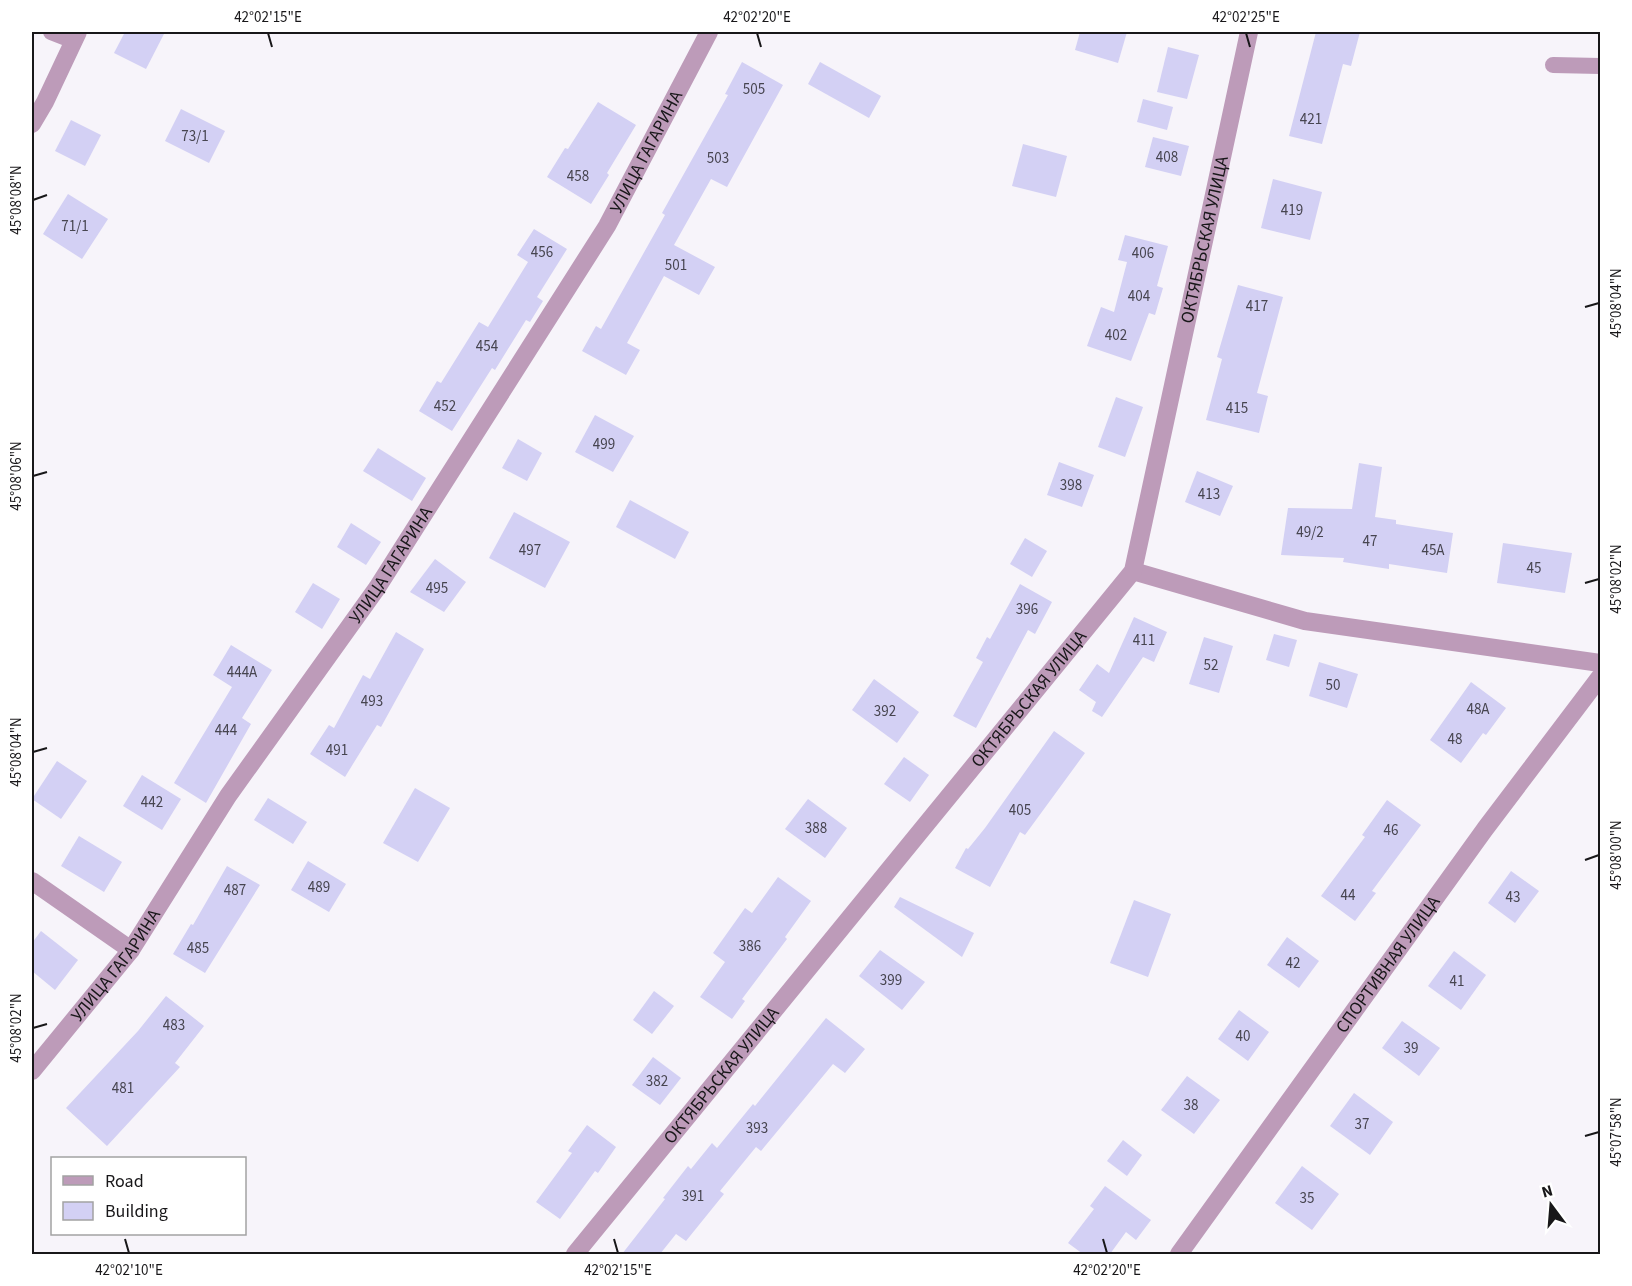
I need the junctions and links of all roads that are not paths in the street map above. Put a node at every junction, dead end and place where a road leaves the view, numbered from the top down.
1 (51, 32) edge
2 (709, 32) edge
3 (1249, 32) edge
4 (76, 36) edge
5 (1553, 65) dead end
6 (1600, 66) edge
7 (32, 124) edge
8 (1133, 571) junction
9 (1600, 663) edge
10 (1600, 676) edge
11 (32, 881) edge
12 (131, 950) junction
13 (32, 1071) edge
14 (575, 1254) edge
15 (1179, 1254) edge

1 - 4 lane
2 - 12 street, УЛИЦА ГАГАРИНА
3 - 8 street, ОКТЯБРЬСКАЯ УЛИЦА
4 - 7 street
5 - 6 lane
8 - 9 street
8 - 14 street, ОКТЯБРЬСКАЯ УЛИЦА
10 - 15 street, СПОРТИВНАЯ УЛИЦА
11 - 12 street
12 - 13 street, УЛИЦА ГАГАРИНА

